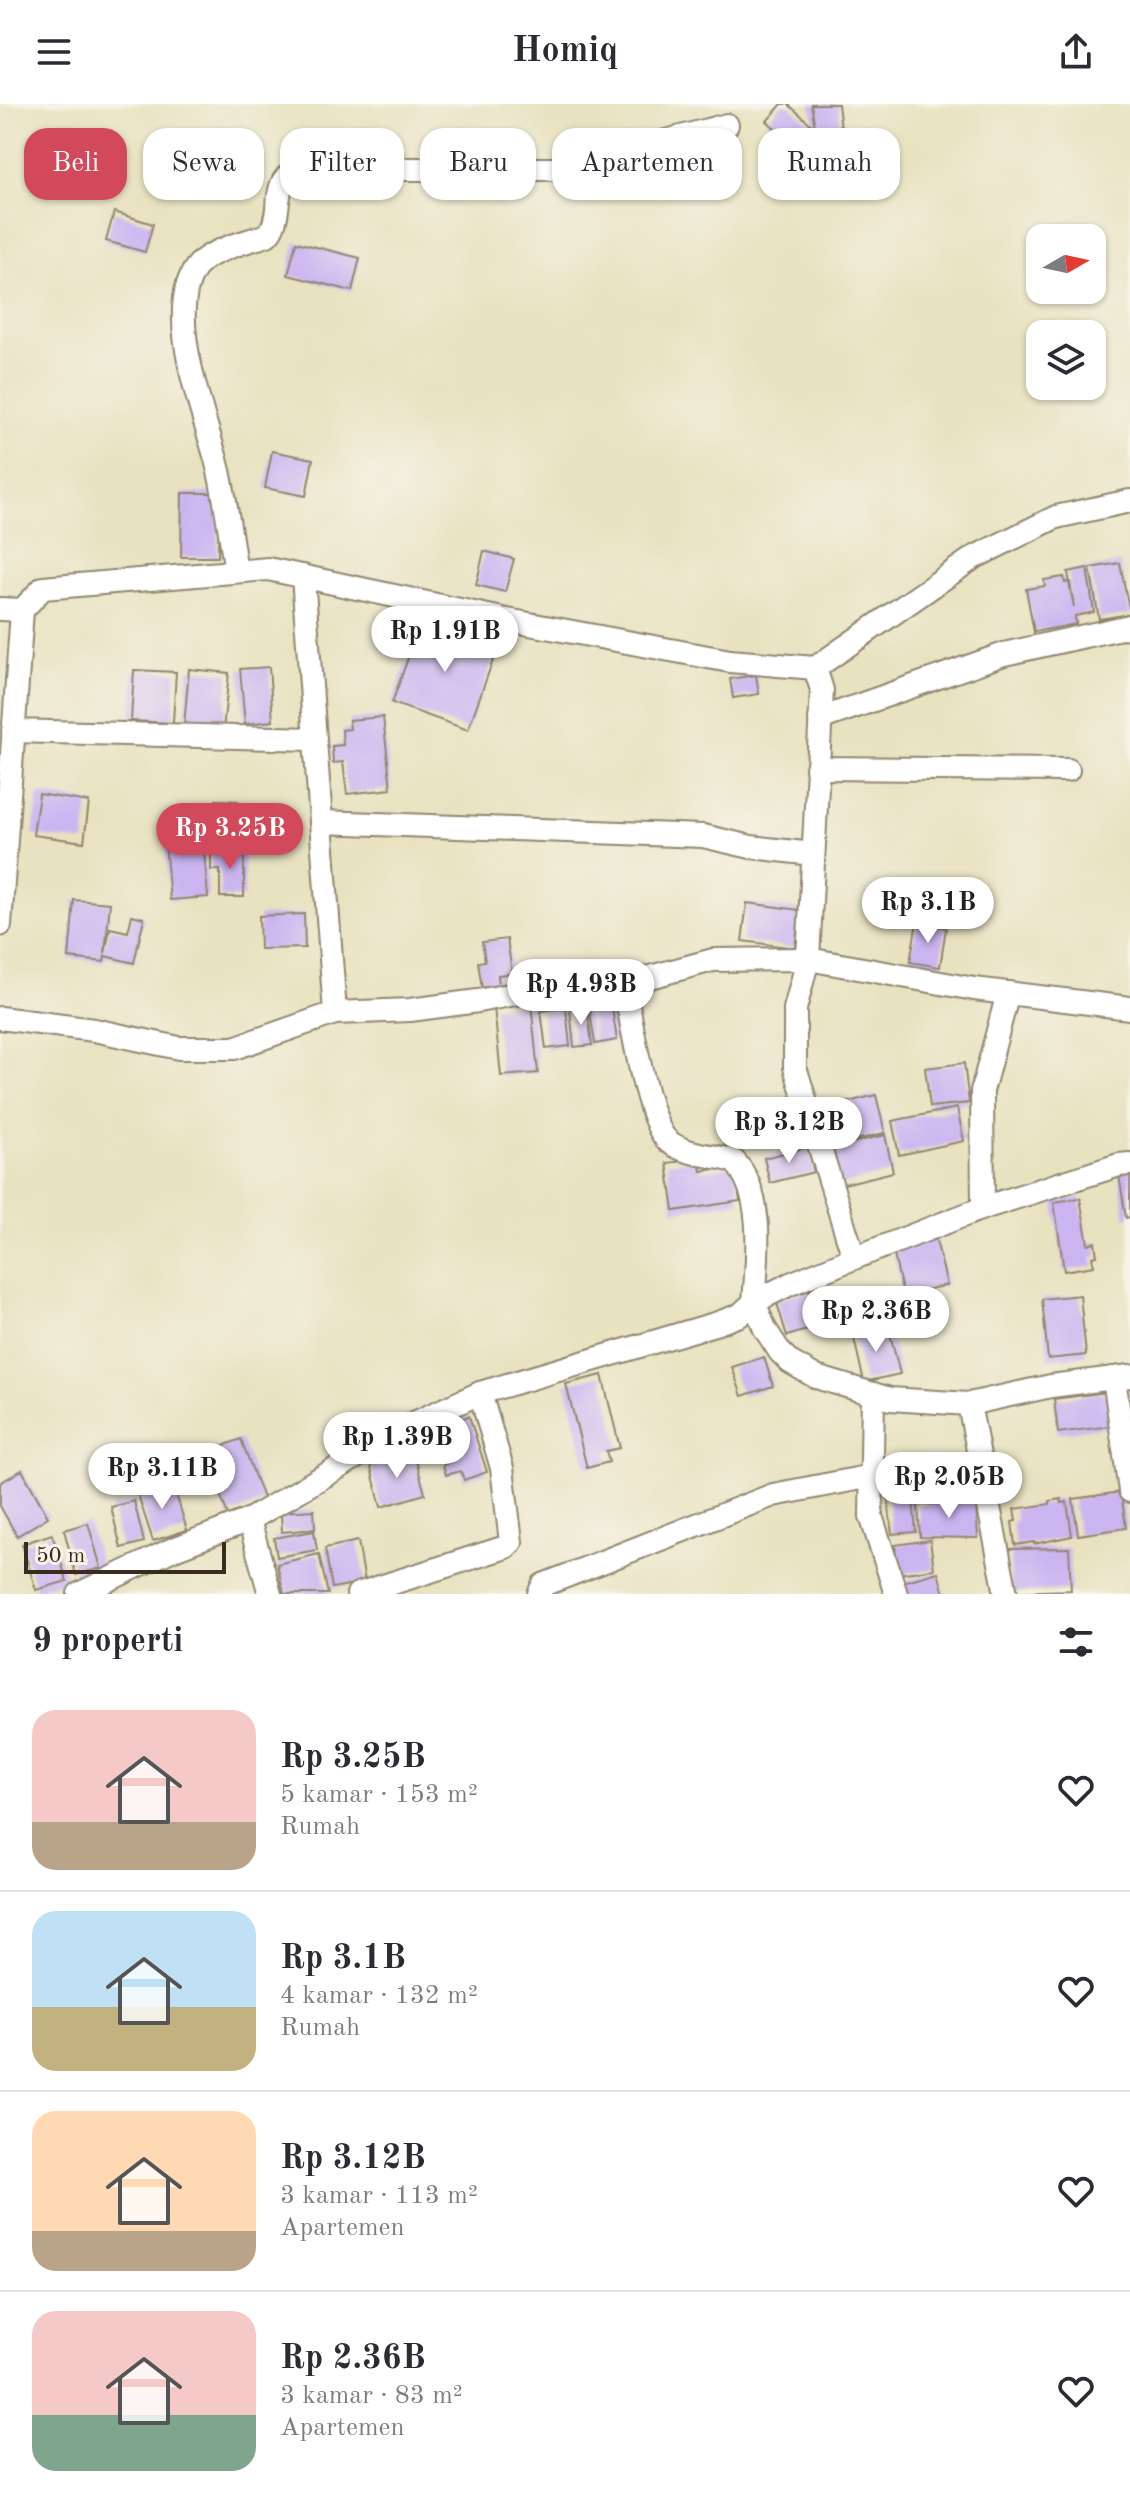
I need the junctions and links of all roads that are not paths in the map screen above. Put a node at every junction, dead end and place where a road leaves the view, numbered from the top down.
1 (727, 125) dead end
2 (1130, 501) edge
3 (236, 571) junction
4 (303, 576) junction
5 (11, 609) edge
6 (1130, 626) edge
7 (815, 668) junction
8 (820, 719) junction
9 (13, 731) junction
10 (315, 739) junction
11 (817, 768) junction
12 (1068, 770) dead end
13 (321, 822) junction
14 (813, 854) junction
15 (0, 925) edge
16 (808, 959) junction
17 (624, 984) junction
18 (1008, 993) junction
19 (1130, 1008) edge
20 (335, 1013) junction
21 (0, 1018) edge
22 (1130, 1164) edge
23 (983, 1208) junction
24 (854, 1258) junction
25 (754, 1302) junction
26 (1122, 1377) edge
27 (480, 1393) junction
28 (873, 1394) junction
29 (969, 1404) junction
30 (872, 1476) junction
31 (1130, 1491) edge
32 (249, 1520) junction
33 (79, 1594) edge
34 (270, 1594) edge
35 (358, 1594) edge
36 (539, 1594) edge
37 (896, 1594) edge
38 (1006, 1594) edge

1 - 3 street
2 - 7 street
3 - 4 street
3 - 5 street
4 - 7 street
4 - 10 street
5 - 9 street
6 - 8 street
7 - 8 street
8 - 11 street
9 - 10 street
9 - 15 street
10 - 13 street
11 - 12 street
11 - 14 street
13 - 14 street
13 - 20 street
14 - 16 street
16 - 17 street
16 - 18 street
16 - 24 street
17 - 20 street
17 - 25 street
18 - 19 street
18 - 23 street
20 - 21 street
22 - 23 street
23 - 24 street
24 - 25 street
25 - 27 street
25 - 28 street
26 - 29 street
26 - 31 street
27 - 32 street
27 - 35 street
28 - 29 street
28 - 30 street
29 - 38 street
30 - 36 street
30 - 37 street
32 - 33 street
32 - 34 street

